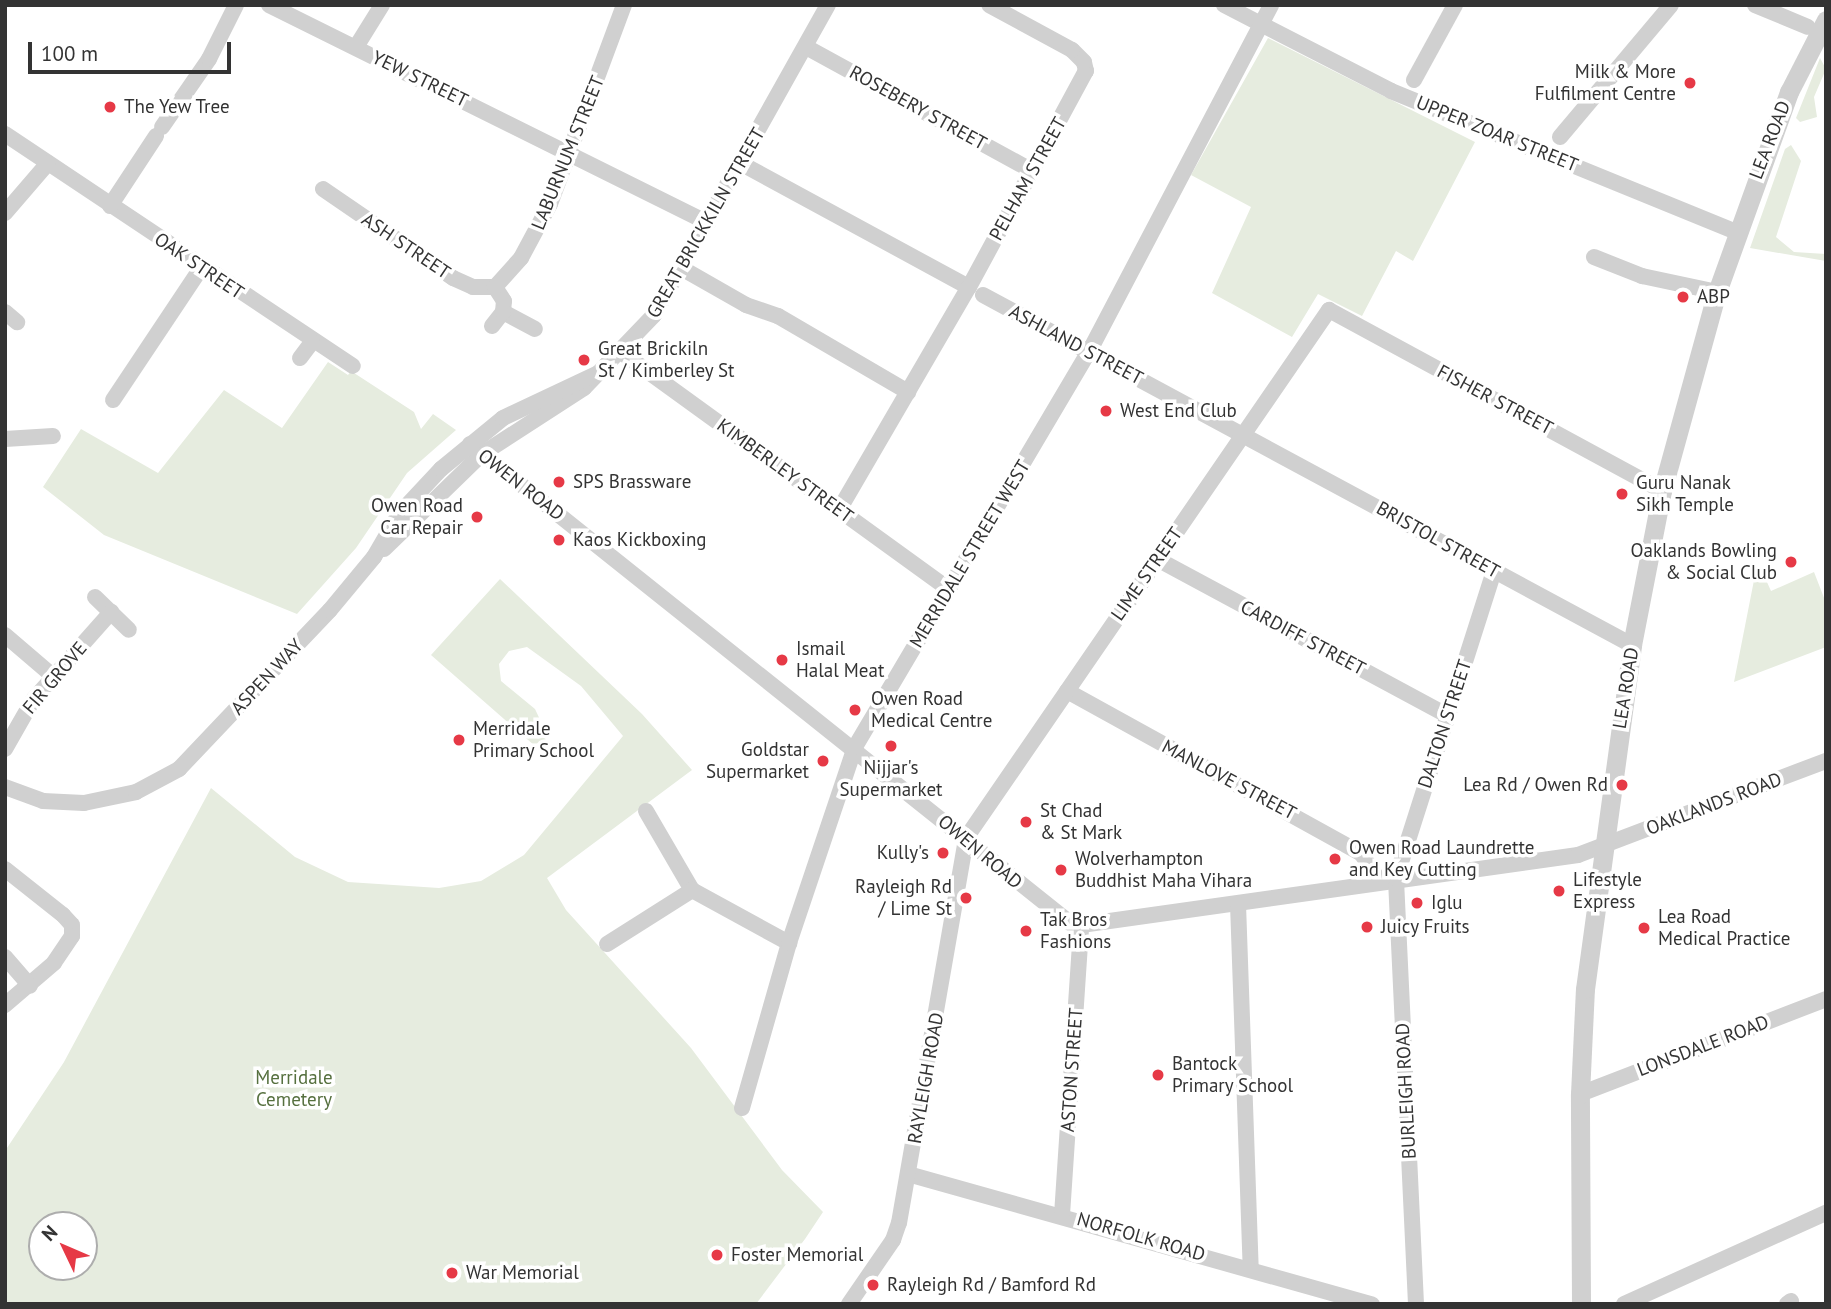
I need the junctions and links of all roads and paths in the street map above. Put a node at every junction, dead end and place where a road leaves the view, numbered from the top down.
1 (236, 5) edge
2 (269, 5) edge
3 (382, 5) edge
4 (624, 5) edge
5 (828, 5) edge
6 (989, 5) edge
7 (1224, 5) edge
8 (1271, 5) edge
9 (1455, 5) edge
10 (1671, 5) edge
11 (1755, 5) edge
12 (1824, 5) edge
13 (1817, 24) edge
14 (1260, 27) junction
15 (356, 47) junction
16 (806, 47) junction
17 (1414, 80) dead end
18 (5, 134) edge
19 (1560, 137) dead end
20 (571, 154) junction
21 (47, 163) junction
22 (741, 164) junction
23 (1031, 170) junction
24 (323, 188) dead end
25 (110, 206) junction
26 (5, 214) edge
27 (708, 223) junction
28 (1737, 232) junction
29 (1594, 257) dead end
30 (201, 268) junction
31 (683, 268) junction
32 (495, 287) junction
33 (976, 291) junction
34 (1717, 292) junction
35 (1329, 310) joint
36 (503, 312) junction
37 (492, 326) dead end
38 (535, 329) dead end
39 (312, 342) junction
40 (621, 352) junction
41 (1090, 352) junction
42 (300, 358) dead end
43 (353, 366) dead end
44 (908, 392) junction
45 (113, 400) dead end
46 (1244, 435) junction
47 (53, 436) dead end
48 (5, 439) edge
49 (476, 449) junction
50 (1662, 491) junction
51 (839, 510) junction
52 (1157, 559) junction
53 (1494, 571) junction
54 (949, 589) junction
55 (95, 597) dead end
56 (111, 611) junction
57 (130, 630) dead end
58 (5, 635) edge
59 (1632, 645) junction
60 (54, 677) junction
61 (1067, 691) junction
62 (1448, 716) junction
63 (855, 747) junction
64 (5, 748) edge
65 (1826, 761) edge
66 (5, 787) edge
67 (646, 811) dead end
68 (966, 838) junction
69 (1602, 849) junction
70 (5, 869) edge
71 (1396, 878) junction
72 (1379, 881) junction
73 (692, 890) junction
74 (1238, 904) junction
75 (1081, 926) junction
76 (789, 943) junction
77 (607, 944) dead end
78 (5, 957) edge
79 (30, 986) junction
80 (1826, 999) edge
81 (5, 1005) edge
82 (1580, 1094) junction
83 (743, 1108) dead end
84 (908, 1174) junction
85 (1826, 1213) edge
86 (1062, 1215) junction
87 (1251, 1269) junction
88 (849, 1304) edge
89 (1372, 1304) edge
90 (1416, 1304) edge
91 (1581, 1304) edge
92 (1624, 1304) edge

1 - 25 street
2 - 15 street, YEW STREET
3 - 15 street
4 - 20 street, LABURNUM STREET
5 - 16 street, GREAT BRICKKILN STREET
6 - 23 street, PELHAM STREET
7 - 14 street, UPPER ZOAR STREET
8 - 14 street, MERRIDALE STREET WEST
9 - 17 street
10 - 19 street
11 - 13 street
12 - 13 street, LEA ROAD
13 - 28 street, LEA ROAD
14 - 28 street, UPPER ZOAR STREET
14 - 41 street, MERRIDALE STREET WEST
15 - 20 street, YEW STREET
16 - 22 street, GREAT BRICKKILN STREET
16 - 23 street, ROSEBERY STREET
18 - 21 street, OAK STREET
20 - 27 street, YEW STREET
20 - 32 street, LABURNUM STREET
21 - 25 street, OAK STREET
21 - 26 street
22 - 27 street, GREAT BRICKKILN STREET
22 - 33 street, ASHLAND STREET
23 - 33 street, PELHAM STREET
24 - 32 street, ASH STREET
25 - 30 street, OAK STREET
27 - 31 street, GREAT BRICKKILN STREET
28 - 34 street, LEA ROAD
29 - 34 street
30 - 39 street, OAK STREET
30 - 45 street
31 - 40 street, GREAT BRICKKILN STREET
31 - 44 street
32 - 36 street
33 - 41 street, ASHLAND STREET
33 - 44 street, PELHAM STREET
34 - 50 street, LEA ROAD
35 - 46 street, LIME STREET
35 - 50 street, FISHER STREET
36 - 37 street
36 - 38 street
39 - 42 street
39 - 43 street, OAK STREET
40 - 49 street, GREAT BRICKKILN STREET
40 - 51 street, KIMBERLEY STREET
41 - 46 street, ASHLAND STREET
41 - 54 street, MERRIDALE STREET WEST
44 - 51 street, PELHAM STREET
46 - 52 street, LIME STREET
46 - 53 street, BRISTOL STREET
47 - 48 street
49 - 63 street, OWEN ROAD
49 - 66 street, ASPEN WAY
50 - 59 street, LEA ROAD
51 - 54 street, KIMBERLEY STREET
52 - 61 street, LIME STREET
52 - 62 street, CARDIFF STREET
53 - 59 street, BRISTOL STREET
53 - 62 street, DALTON STREET
54 - 63 street, MERRIDALE STREET WEST
55 - 56 street
56 - 57 street
56 - 60 street, FIR GROVE
58 - 60 street
59 - 69 street, LEA ROAD
60 - 64 street, FIR GROVE
61 - 68 street, LIME STREET
61 - 72 street, MANLOVE STREET
62 - 71 street, DALTON STREET
63 - 68 street, OWEN ROAD
63 - 76 street, MERRIDALE STREET WEST
65 - 69 street, OAKLANDS ROAD
67 - 73 street
68 - 75 street, OWEN ROAD
68 - 84 street, RAYLEIGH ROAD
69 - 71 street
69 - 82 street, LEA ROAD
70 - 79 street
71 - 72 street
71 - 90 street, BURLEIGH ROAD
72 - 74 street
73 - 76 street
73 - 77 street
74 - 75 street
74 - 87 street
75 - 86 street, ASTON STREET
76 - 83 street, MERRIDALE STREET WEST
78 - 79 street
79 - 81 street
80 - 82 street, LONSDALE ROAD
82 - 91 street, LEA ROAD
84 - 86 street, NORFOLK ROAD
84 - 88 street, RAYLEIGH ROAD
85 - 92 street
86 - 87 street, NORFOLK ROAD
87 - 89 street, NORFOLK ROAD

